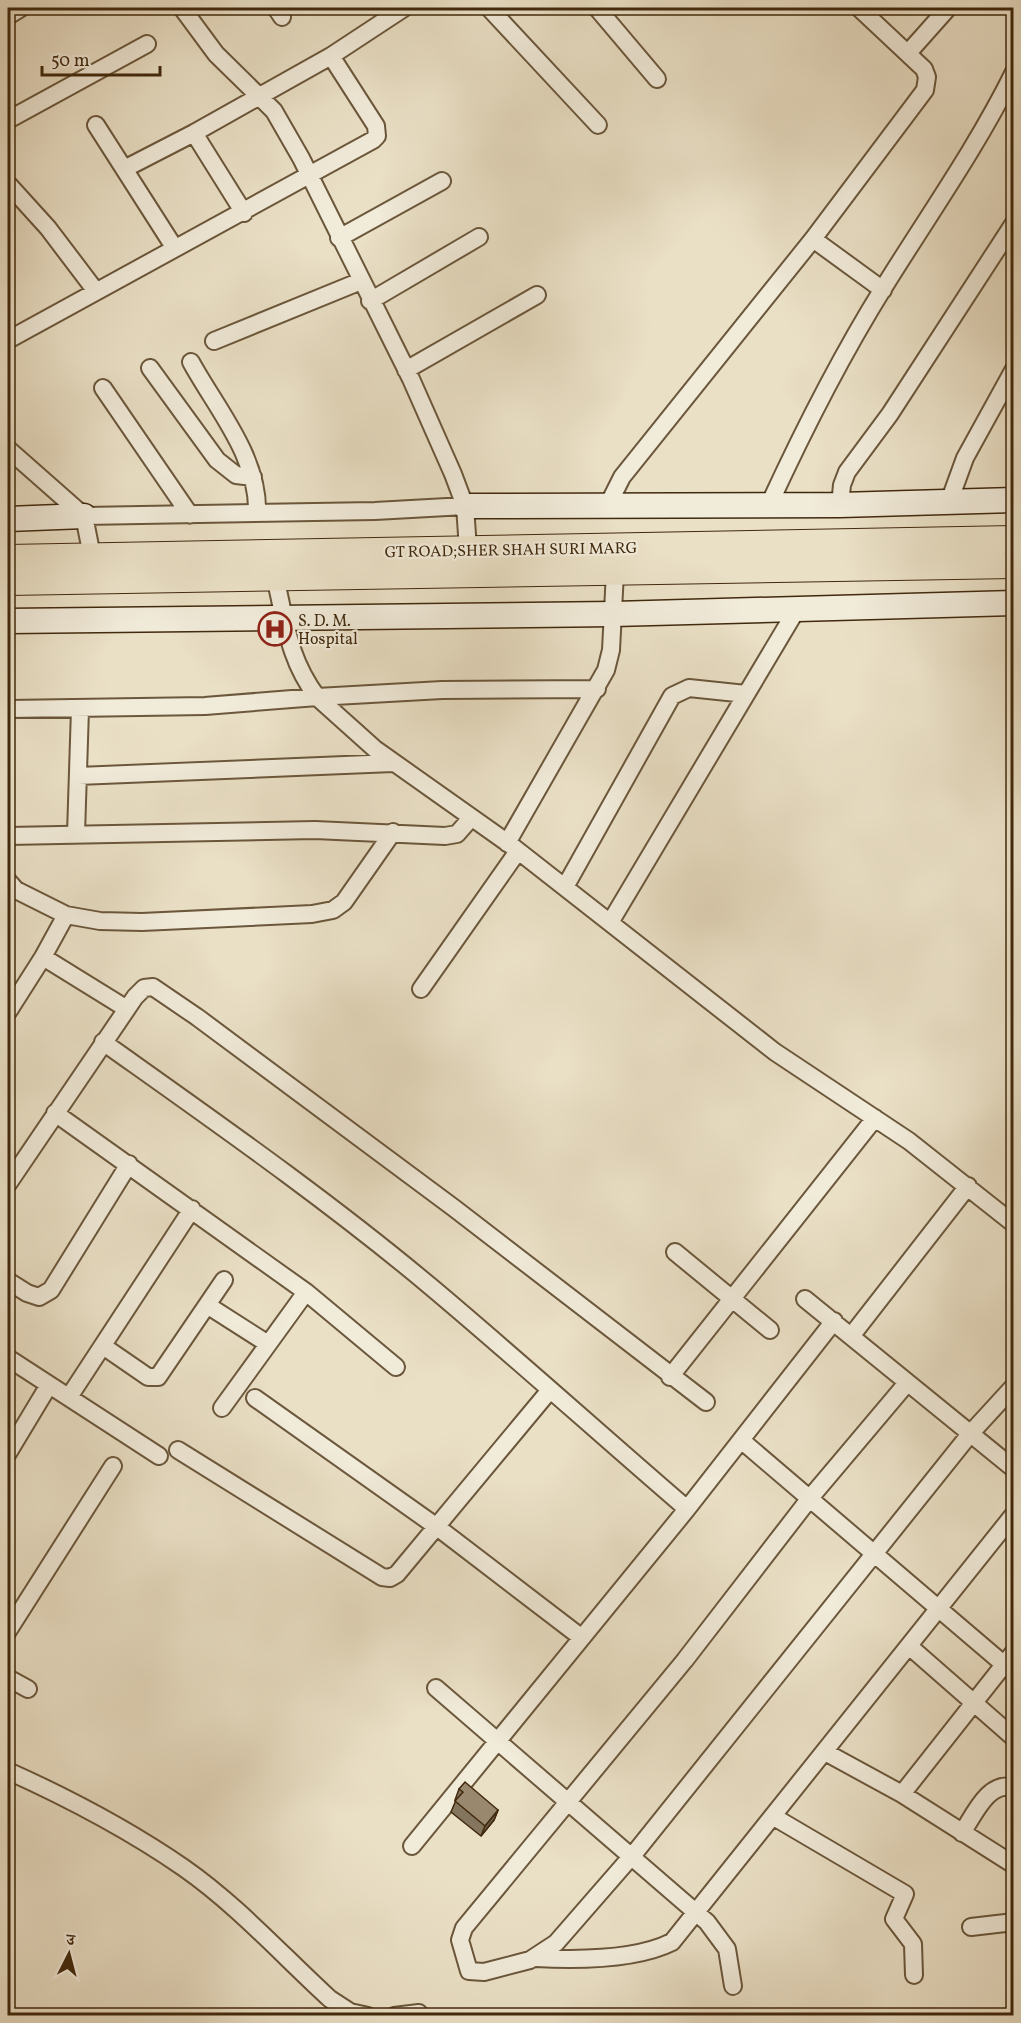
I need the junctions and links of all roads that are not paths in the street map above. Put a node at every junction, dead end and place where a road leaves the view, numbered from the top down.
1 (21, 8) edge
2 (182, 8) edge
3 (404, 8) edge
4 (489, 8) edge
5 (597, 8) edge
6 (859, 8) edge
7 (948, 8) edge
8 (8, 16) edge
9 (147, 44) dead end
10 (908, 53) junction
11 (331, 56) junction
12 (1014, 72) edge
13 (657, 79) dead end
14 (259, 95) junction
15 (8, 120) edge
16 (96, 125) dead end
17 (598, 125) dead end
18 (194, 134) junction
19 (126, 168) junction
20 (310, 175) junction
21 (442, 181) dead end
22 (9, 185) dead end
23 (244, 213) junction
24 (1014, 223) edge
25 (479, 237) dead end
26 (339, 238) junction
27 (813, 239) junction
28 (174, 247) junction
29 (360, 281) junction
30 (95, 290) junction
31 (883, 290) junction
32 (537, 295) dead end
33 (370, 301) junction
34 (8, 339) edge
35 (214, 341) dead end
36 (190, 362) dead end
37 (150, 368) dead end
38 (1014, 369) edge
39 (406, 370) junction
40 (103, 388) dead end
41 (8, 449) edge
42 (253, 477) junction
43 (1014, 500) edge
44 (949, 502) junction
45 (611, 505) junction
46 (769, 505) junction
47 (840, 505) junction
48 (465, 506) junction
49 (257, 513) junction
50 (190, 515) junction
51 (84, 516) junction
52 (8, 519) edge
53 (1014, 539) edge
54 (468, 549) junction
55 (8, 558) edge
56 (1014, 565) edge
57 (94, 568) junction
58 (615, 572) junction
59 (274, 577) junction
60 (8, 582) edge
61 (1014, 603) edge
62 (797, 609) junction
63 (614, 614) junction
64 (284, 616) junction
65 (8, 621) edge
66 (597, 689) junction
67 (746, 694) junction
68 (317, 697) junction
69 (8, 709) edge
70 (80, 709) junction
71 (393, 763) junction
72 (78, 776) junction
73 (471, 818) junction
74 (393, 832) junction
75 (76, 834) junction
76 (8, 836) edge
77 (513, 847) junction
78 (8, 881) edge
79 (566, 887) junction
80 (66, 915) junction
81 (611, 921) junction
82 (44, 957) junction
83 (421, 989) dead end
84 (127, 1009) junction
85 (8, 1012) edge
86 (103, 1042) junction
87 (55, 1113) junction
88 (875, 1118) junction
89 (129, 1164) junction
90 (8, 1184) edge
91 (968, 1186) junction
92 (192, 1209) junction
93 (1014, 1224) edge
94 (675, 1252) dead end
95 (224, 1280) dead end
96 (8, 1281) edge
97 (306, 1292) junction
98 (733, 1297) junction
99 (805, 1299) dead end
100 (207, 1305) junction
101 (834, 1321) junction
102 (770, 1330) dead end
103 (852, 1335) junction
104 (268, 1344) junction
105 (103, 1346) junction
106 (8, 1358) edge
107 (396, 1367) dead end
108 (670, 1377) junction
109 (908, 1383) junction
110 (49, 1385) junction
111 (1014, 1386) edge
112 (550, 1390) junction
113 (69, 1397) junction
114 (255, 1398) dead end
115 (706, 1402) dead end
116 (222, 1408) dead end
117 (970, 1434) junction
118 (741, 1440) junction
119 (178, 1450) dead end
120 (8, 1453) edge
121 (159, 1456) dead end
122 (112, 1466) dead end
123 (1014, 1470) edge
124 (810, 1498) junction
125 (687, 1509) junction
126 (1014, 1514) edge
127 (437, 1527) junction
128 (874, 1555) junction
129 (940, 1608) junction
130 (8, 1630) edge
131 (582, 1638) junction
132 (909, 1646) junction
133 (1010, 1663) edge
134 (8, 1678) edge
135 (436, 1688) dead end
136 (28, 1689) dead end
137 (974, 1702) junction
138 (1014, 1738) edge
139 (498, 1741) junction
140 (825, 1752) junction
141 (8, 1771) edge
142 (1014, 1788) edge
143 (902, 1794) junction
144 (567, 1802) junction
145 (774, 1817) junction
146 (962, 1833) junction
147 (412, 1846) dead end
148 (630, 1857) junction
149 (1014, 1865) edge
150 (697, 1914) junction
151 (1014, 1922) edge
152 (971, 1927) dead end
153 (536, 1958) junction
154 (915, 1975) dead end
155 (733, 1986) dead end
156 (419, 2013) dead end
157 (368, 2016) edge
158 (394, 2016) edge

1 - 8 street
2 - 14 street
3 - 11 street
4 - 17 street
5 - 13 street
6 - 10 street
7 - 10 street
9 - 15 street
10 - 27 street
11 - 14 street
11 - 20 street
12 - 31 street
14 - 18 street
14 - 20 street
16 - 19 street
18 - 19 street
18 - 23 street
19 - 28 street
20 - 23 street
20 - 26 street
21 - 26 street
22 - 30 street
23 - 28 street
24 - 47 street
25 - 33 street
26 - 29 street
27 - 31 street
27 - 45 street
28 - 30 street
29 - 33 street
29 - 35 street
30 - 34 street
31 - 46 street
32 - 39 street
33 - 39 street
36 - 42 street
37 - 42 street
38 - 44 street
39 - 48 street
40 - 50 street
41 - 51 street
42 - 49 street
43 - 44 main road
44 - 47 main road
45 - 46 main road
45 - 48 main road
46 - 47 main road
48 - 49 street
48 - 54 street
49 - 50 street
50 - 51 street
51 - 52 main road
51 - 57 street
53 - 54 main road, GT ROAD;SHER SHAH SURI MARG
54 - 57 main road, GT ROAD;SHER SHAH SURI MARG
55 - 57 main road, GT ROAD;SHER SHAH SURI MARG
56 - 58 main road, GT ROAD;SHER SHAH SURI MARG
57 - 59 main road, GT ROAD;SHER SHAH SURI MARG
57 - 60 main road, GT ROAD;SHER SHAH SURI MARG
58 - 59 main road, GT ROAD;SHER SHAH SURI MARG
58 - 63 street
59 - 64 street
61 - 62 main road
62 - 63 main road
62 - 67 street
63 - 64 main road
63 - 66 street
64 - 65 main road
64 - 68 street
66 - 68 street
66 - 77 street
67 - 79 street
67 - 81 street
68 - 70 street
68 - 71 street
69 - 70 street
70 - 72 street
71 - 72 street
71 - 73 street
72 - 75 street
73 - 74 street
73 - 77 street
74 - 75 street
74 - 80 street
75 - 76 street
77 - 79 street
77 - 83 street
78 - 80 street
79 - 81 street
80 - 82 street
81 - 88 street
82 - 84 street
82 - 85 street
84 - 86 street
84 - 108 street
86 - 87 street
86 - 112 street
87 - 89 street
87 - 90 street
88 - 91 street
88 - 98 street
89 - 92 street
89 - 96 street
91 - 93 street
91 - 103 street
92 - 97 street
92 - 105 street
94 - 98 street
95 - 100 street
97 - 104 street
97 - 107 street
98 - 102 street
98 - 108 street
99 - 101 street
100 - 104 street
100 - 105 street
101 - 103 street
101 - 118 street
103 - 109 street
104 - 116 street
105 - 113 street
106 - 110 street
108 - 115 street
109 - 117 street
109 - 124 street
110 - 113 street
110 - 120 street
111 - 117 street
112 - 125 street
112 - 127 street
113 - 121 street
114 - 127 street
117 - 123 street
117 - 128 street
118 - 124 street
118 - 125 street
119 - 127 street
122 - 130 street
124 - 128 street
124 - 144 street
125 - 131 street
126 - 129 street
127 - 131 street
128 - 129 street
128 - 148 street
129 - 132 street
129 - 133 street
131 - 139 street
132 - 137 street
132 - 140 street
133 - 137 street
134 - 136 street
135 - 139 street
137 - 138 street
137 - 143 street
139 - 144 street
139 - 147 street
140 - 143 street
140 - 145 street
141 - 157 street
142 - 146 street
143 - 146 street
144 - 148 street
144 - 153 street
145 - 150 street
145 - 154 street
146 - 149 street
148 - 150 street
148 - 153 street
150 - 153 street
150 - 155 street
151 - 152 street
156 - 158 street

